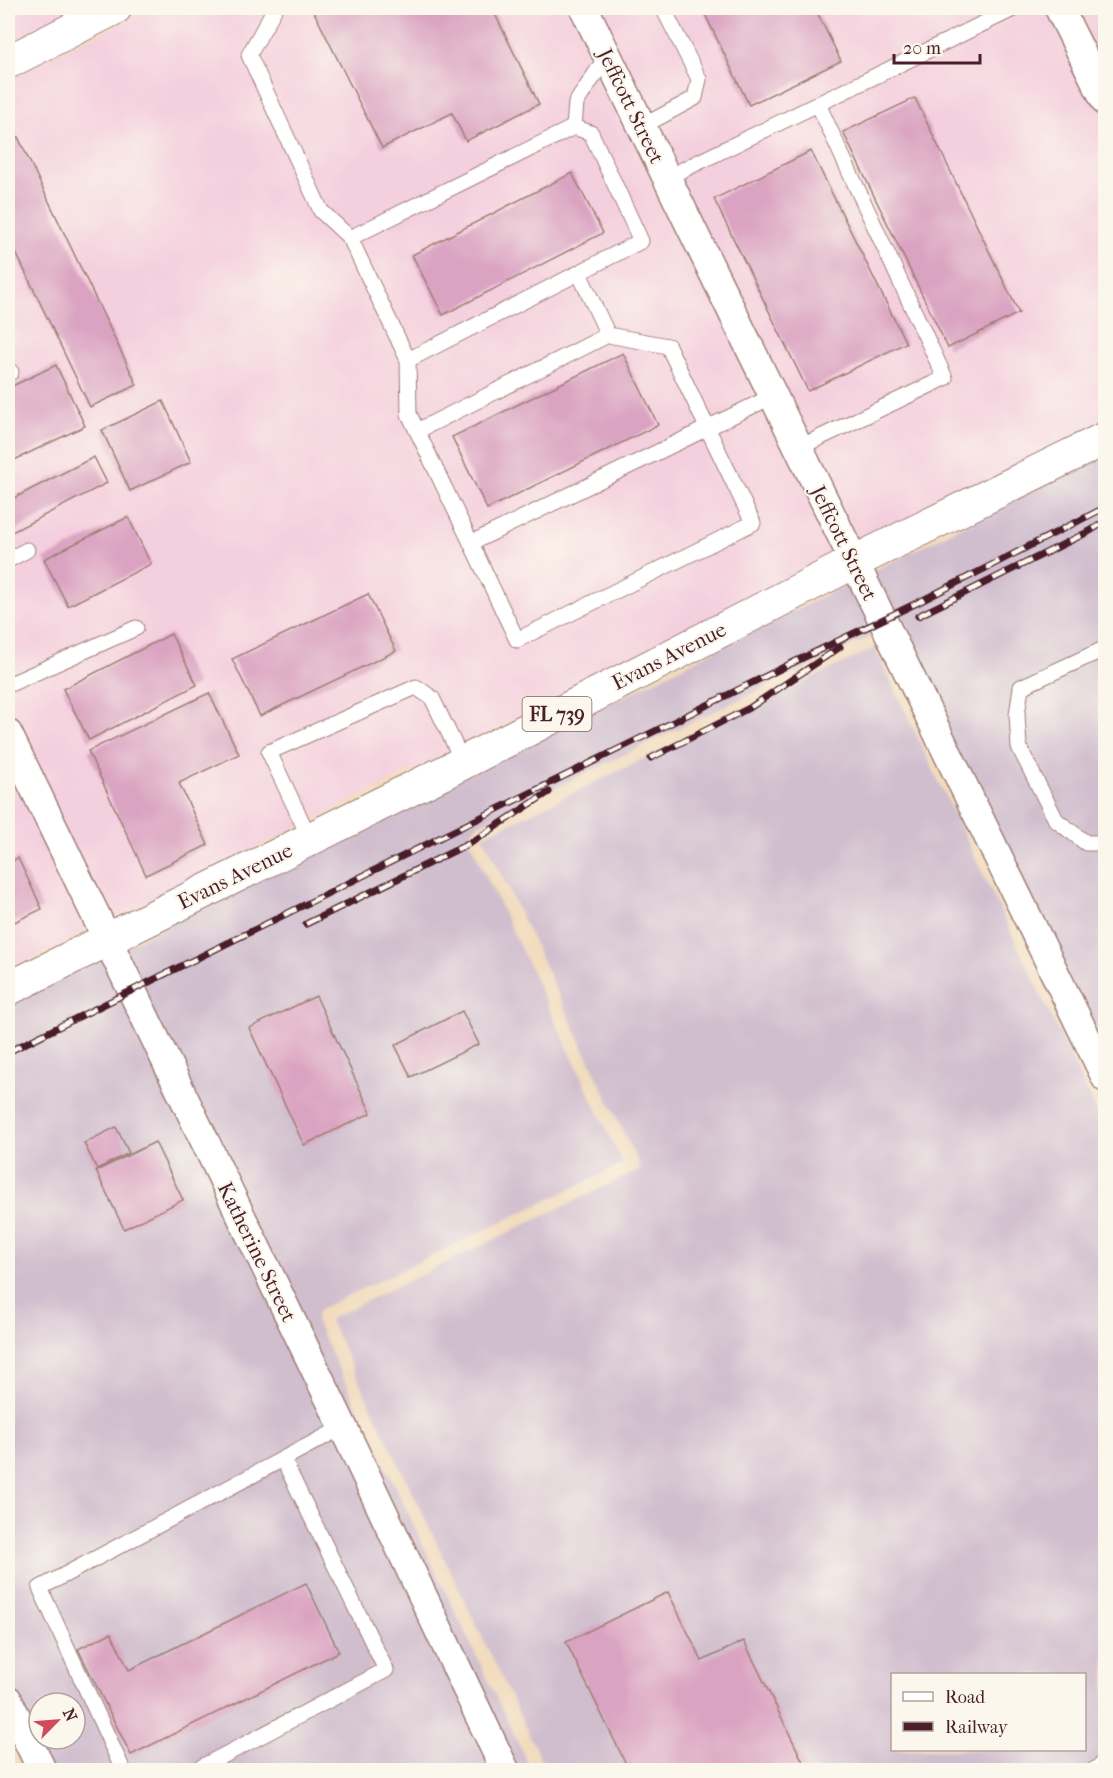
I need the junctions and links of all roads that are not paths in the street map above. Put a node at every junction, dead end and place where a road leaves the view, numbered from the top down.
1 (114, 8) edge
2 (275, 8) edge
3 (584, 8) edge
4 (663, 8) edge
5 (1015, 8) edge
6 (1059, 8) edge
7 (607, 56) junction
8 (8, 62) edge
9 (1106, 102) edge
10 (818, 104) junction
11 (574, 127) junction
12 (641, 127) junction
13 (666, 178) junction
14 (350, 238) junction
15 (579, 273) junction
16 (608, 335) junction
17 (408, 360) junction
18 (773, 396) junction
19 (707, 428) junction
20 (417, 431) junction
21 (1106, 438) edge
22 (798, 448) junction
23 (471, 543) junction
24 (27, 550) dead end
25 (8, 560) edge
26 (854, 562) junction
27 (136, 628) dead end
28 (1106, 648) edge
29 (8, 686) edge
30 (8, 734) edge
31 (463, 762) junction
32 (310, 839) junction
33 (1106, 843) edge
34 (107, 940) junction
35 (8, 989) edge
36 (1106, 1078) edge
37 (343, 1427) junction
38 (283, 1459) junction
39 (8, 1700) edge
40 (1106, 1761) edge
41 (42, 1770) edge
42 (123, 1770) edge
43 (196, 1770) edge
44 (505, 1770) edge
45 (1094, 1770) edge

1 - 8 main road
2 - 14 lane
3 - 7 street, Jeffcott Street
4 - 12 lane
5 - 10 lane
6 - 9 street
7 - 11 lane
7 - 12 street, Jeffcott Street
10 - 13 lane
10 - 22 lane
11 - 14 lane
11 - 15 lane
12 - 13 street, Jeffcott Street
13 - 18 street, Jeffcott Street
14 - 17 lane
15 - 16 lane
15 - 17 lane
16 - 19 lane
16 - 20 lane
17 - 20 lane
18 - 19 lane
18 - 22 street, Jeffcott Street
19 - 23 lane
19 - 23 lane
20 - 23 lane
21 - 26 main road, Evans Avenue / FL 739
22 - 26 street, Jeffcott Street
24 - 25 lane
26 - 31 main road, Evans Avenue / FL 739
26 - 36 street, Jeffcott Street
27 - 29 lane
28 - 33 lane
30 - 34 street, Katherine Street
31 - 32 main road, Evans Avenue / FL 739
31 - 32 lane
32 - 34 main road, Evans Avenue / FL 739
34 - 35 main road, Evans Avenue / FL 739
34 - 37 street, Katherine Street
37 - 38 lane
37 - 44 street, Katherine Street
38 - 42 lane
38 - 43 lane
39 - 41 street
40 - 45 lane

